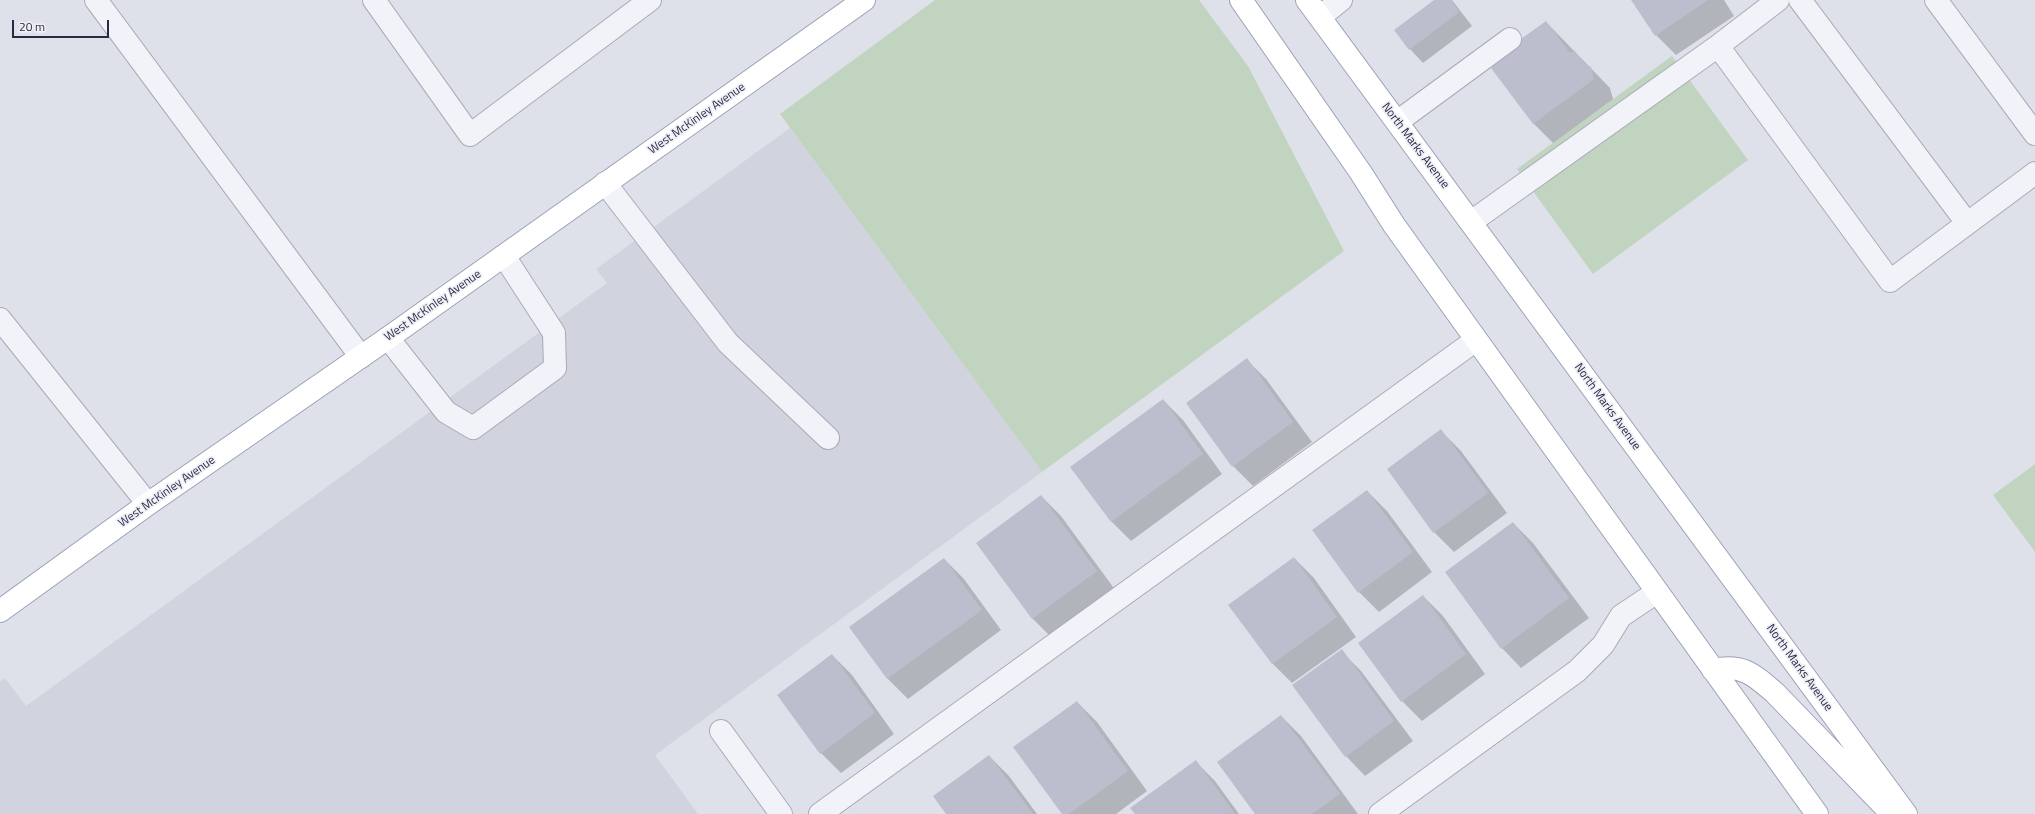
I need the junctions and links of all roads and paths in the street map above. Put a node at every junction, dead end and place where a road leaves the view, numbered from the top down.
1 (96, 0) edge
2 (374, 0) edge
3 (650, 0) edge
4 (864, 0) edge
5 (1241, 0) edge
6 (1341, 0) edge
7 (1778, 0) edge
8 (1800, 0) edge
9 (1936, 0) edge
10 (1314, 8) edge
11 (1510, 39) dead end
12 (1718, 46) junction
13 (1397, 122) junction
14 (2035, 134) edge
15 (2035, 173) edge
16 (605, 183) junction
17 (1471, 222) junction
18 (1968, 223) junction
19 (504, 256) junction
20 (0, 318) edge
21 (388, 338) junction
22 (1476, 340) junction
23 (360, 357) junction
24 (828, 438) dead end
25 (148, 504) junction
26 (1657, 592) junction
27 (0, 611) edge
28 (1713, 670) junction
29 (721, 731) dead end
30 (781, 814) edge
31 (820, 814) edge
32 (1380, 814) edge
33 (1817, 814) edge
34 (1892, 814) edge
35 (1906, 814) edge

1 - 23 street
2 - 3 street
4 - 16 main road, West McKinley Avenue
5 - 22 main road
6 - 10 street
7 - 12 street
8 - 18 street
9 - 14 street
10 - 13 main road, North Marks Avenue
11 - 13 street
12 - 17 street
12 - 18 street
13 - 17 main road, North Marks Avenue
15 - 18 street
16 - 19 main road, West McKinley Avenue
16 - 24 street
17 - 35 main road, North Marks Avenue
19 - 21 main road, West McKinley Avenue
19 - 21 street
20 - 25 street
21 - 23 main road, West McKinley Avenue
22 - 26 main road
22 - 31 street
23 - 25 main road, West McKinley Avenue
25 - 27 main road, West McKinley Avenue
26 - 28 main road
26 - 32 street
28 - 33 main road
28 - 34 main road
29 - 30 street

